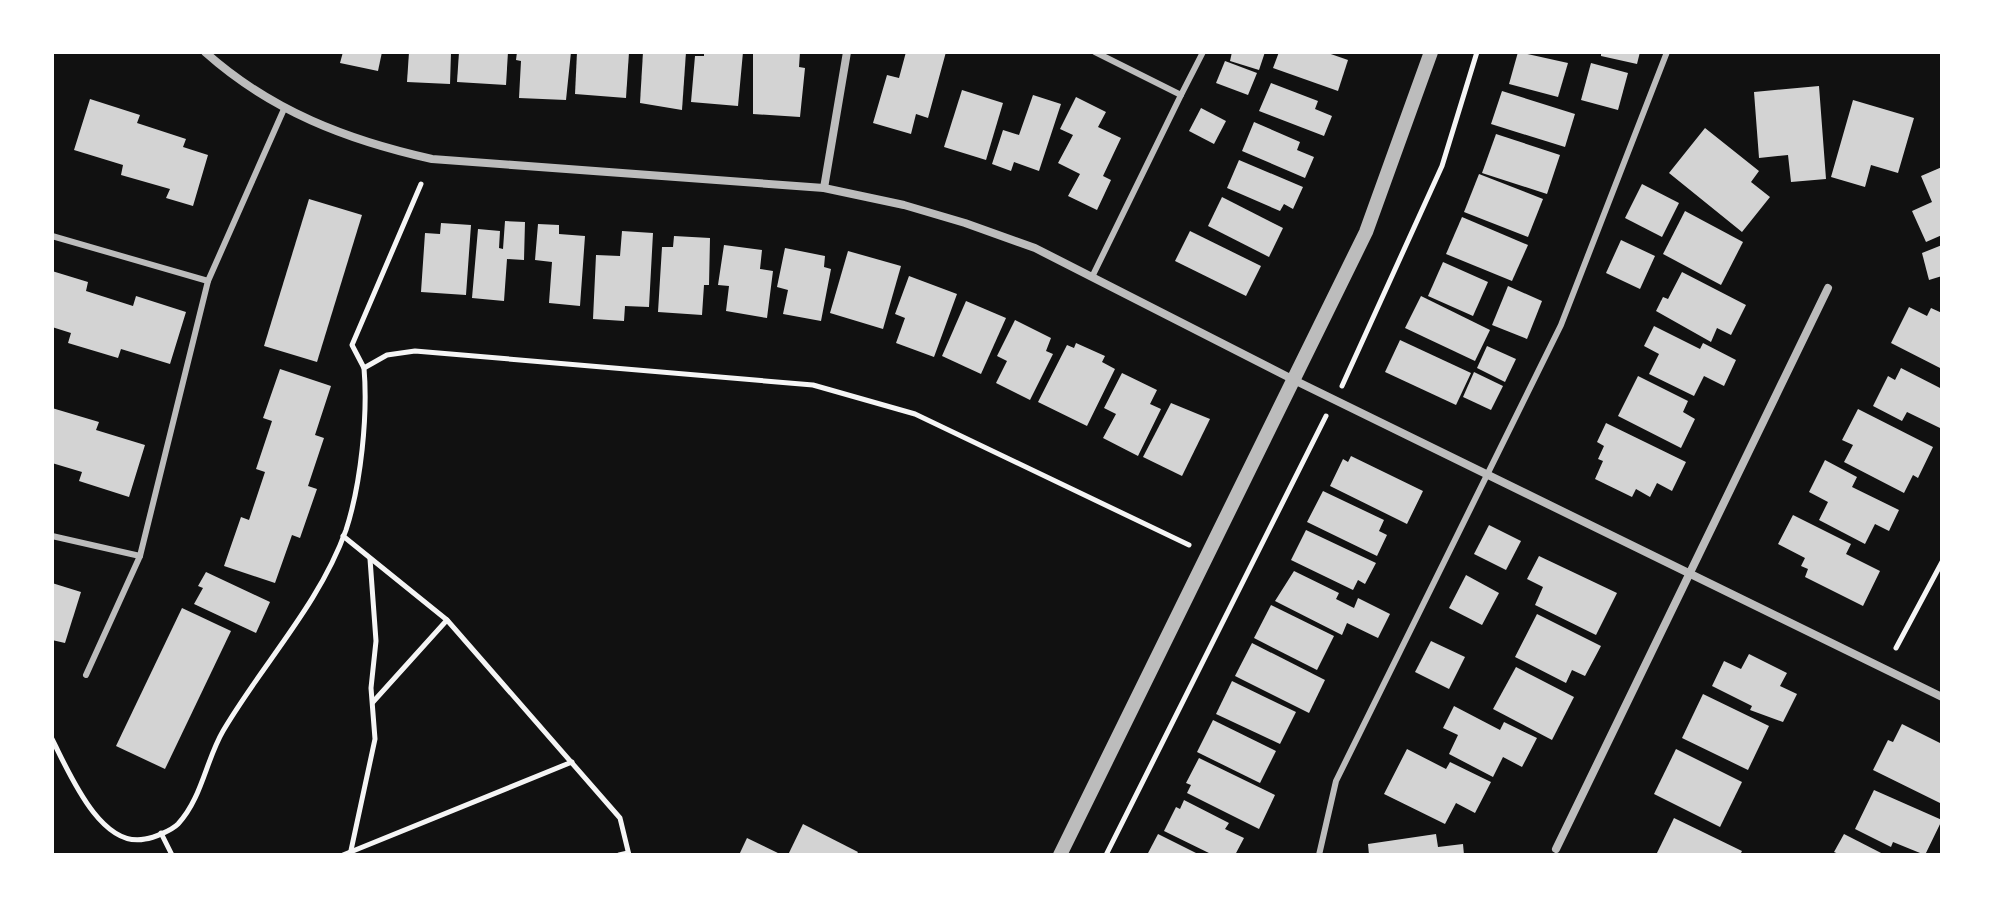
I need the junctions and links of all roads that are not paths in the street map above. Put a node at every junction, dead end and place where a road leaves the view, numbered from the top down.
1 (205, 52) edge
2 (847, 52) edge
3 (1095, 52) edge
4 (1203, 52) edge
5 (1431, 52) edge
6 (1667, 52) edge
7 (1181, 95) junction
8 (284, 109) junction
9 (824, 188) junction
10 (52, 236) edge
11 (1092, 277) junction
12 (208, 281) junction
13 (1828, 288) dead end
14 (1294, 380) junction
15 (1486, 474) junction
16 (52, 536) edge
17 (140, 556) junction
18 (1692, 574) junction
19 (86, 675) dead end
20 (1942, 697) edge
21 (1556, 849) dead end
22 (1060, 855) edge
23 (1319, 855) edge

1 - 8 street
2 - 9 street
3 - 7 lane
4 - 7 lane
5 - 14 street
6 - 15 lane
7 - 11 lane
8 - 9 street
8 - 12 lane
9 - 11 street
10 - 12 lane
11 - 14 street
12 - 17 lane
13 - 18 street
14 - 15 street
14 - 22 street
15 - 18 street
15 - 23 lane
16 - 17 lane
17 - 19 lane
18 - 20 street
18 - 21 street

